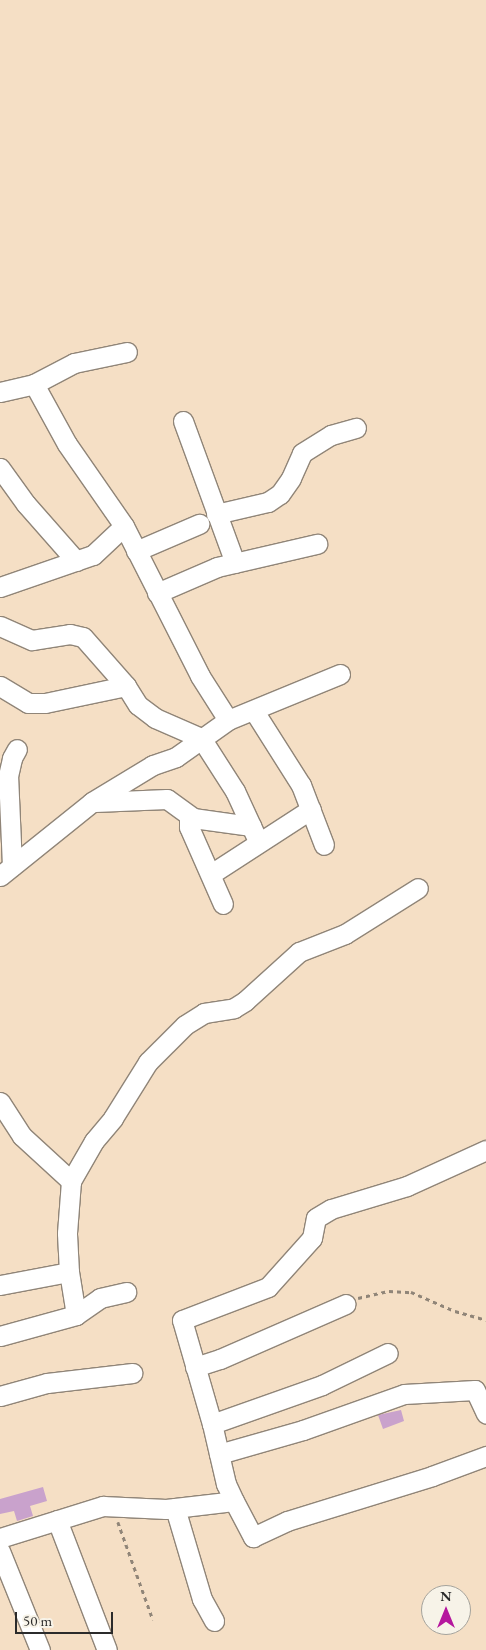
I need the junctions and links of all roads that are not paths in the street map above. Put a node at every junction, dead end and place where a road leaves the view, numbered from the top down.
1 (127, 352) dead end
2 (34, 384) junction
3 (0, 392) edge
4 (183, 421) dead end
5 (356, 428) dead end
6 (0, 468) edge
7 (216, 514) junction
8 (199, 524) dead end
9 (124, 526) junction
10 (317, 544) dead end
11 (136, 551) junction
12 (76, 561) junction
13 (236, 563) junction
14 (0, 587) edge
15 (157, 593) junction
16 (0, 626) edge
17 (340, 674) dead end
18 (0, 686) edge
19 (126, 686) junction
20 (254, 711) junction
21 (228, 720) junction
22 (201, 738) junction
23 (17, 749) dead end
24 (92, 802) junction
25 (311, 809) junction
26 (189, 816) junction
27 (255, 834) junction
28 (324, 845) dead end
29 (6, 871) edge
30 (211, 874) junction
31 (418, 888) dead end
32 (223, 904) dead end
33 (0, 1102) edge
34 (486, 1150) edge
35 (71, 1181) junction
36 (68, 1272) junction
37 (0, 1285) edge
38 (126, 1292) dead end
39 (346, 1304) road end
40 (76, 1315) junction
41 (1, 1335) edge
42 (388, 1352) dead end
43 (195, 1367) junction
44 (132, 1373) dead end
45 (0, 1396) edge
46 (486, 1414) edge
47 (212, 1424) junction
48 (218, 1454) junction
49 (486, 1456) edge
50 (234, 1502) junction
51 (175, 1508) junction
52 (57, 1520) junction
53 (0, 1538) edge
54 (0, 1551) edge
55 (214, 1621) dead end
56 (40, 1650) edge
57 (107, 1650) edge

1 - 2 street
2 - 3 street
2 - 9 street
4 - 7 street
5 - 7 street
6 - 12 street
7 - 13 street
8 - 11 street
9 - 11 street
9 - 12 street
10 - 13 street
11 - 15 street
12 - 14 street
13 - 15 street
15 - 21 street
16 - 19 street
17 - 20 street
18 - 19 street
19 - 22 street
20 - 21 street
20 - 25 street
21 - 22 street
22 - 24 street
22 - 27 street
23 - 29 street
24 - 26 street
24 - 29 street
25 - 27 street
25 - 28 street
26 - 27 street
26 - 30 street
27 - 30 street
30 - 32 street
31 - 35 street
33 - 35 street
34 - 43 street
35 - 36 street
36 - 37 street
36 - 40 street
38 - 40 street
39 - 43 street
40 - 41 street
42 - 47 street
43 - 47 street
44 - 45 street
46 - 48 street
47 - 48 street
48 - 50 street
49 - 50 street
50 - 51 street
51 - 52 street
51 - 55 street
52 - 53 street
52 - 57 street
54 - 56 street

